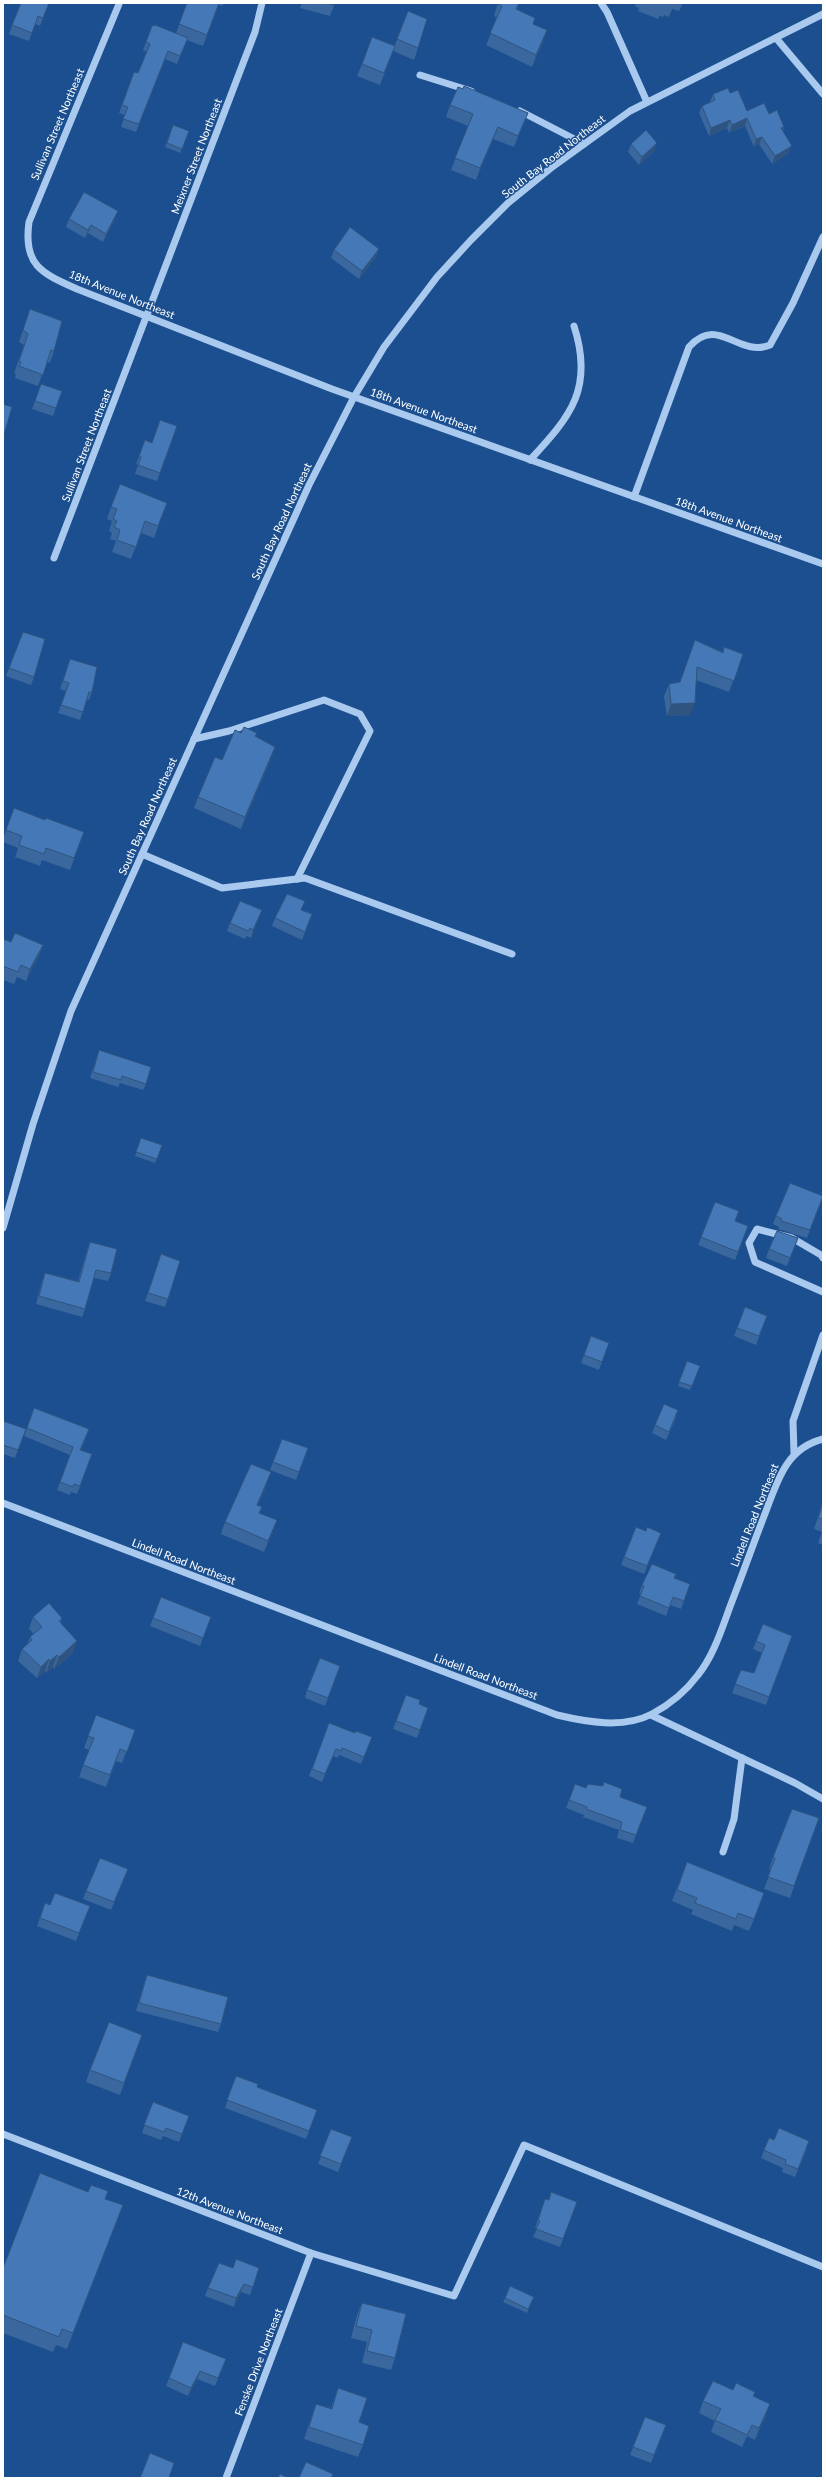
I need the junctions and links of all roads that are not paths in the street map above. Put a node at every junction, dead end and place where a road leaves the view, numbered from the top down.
1 (262, 3) edge
2 (601, 3) edge
3 (119, 4) dead end
4 (823, 14) edge
5 (776, 38) junction
6 (420, 75) dead end
7 (476, 93) edge
8 (823, 94) edge
9 (647, 102) junction
10 (511, 108) edge
11 (584, 144) junction
12 (823, 237) edge
13 (30, 254) joint
14 (148, 317) junction
15 (574, 326) dead end
16 (354, 397) junction
17 (530, 460) junction
18 (634, 497) junction
19 (54, 558) dead end
20 (823, 564) edge
21 (194, 739) junction
22 (142, 854) junction
23 (298, 879) junction
24 (512, 954) dead end
25 (3, 1228) edge
26 (823, 1258) edge
27 (823, 1292) edge
28 (823, 1335) edge
29 (823, 1439) edge
30 (794, 1453) junction
31 (3, 1503) edge
32 (651, 1715) junction
33 (742, 1758) junction
34 (823, 1799) edge
35 (724, 1852) dead end
36 (3, 2134) edge
37 (311, 2253) junction
38 (823, 2268) edge
39 (226, 2478) edge

1 - 14 street, Meixner Street Northeast
2 - 9 street
3 - 13 street, Sullivan Street Northeast
4 - 5 street, South Bay Road Northeast
5 - 8 street
5 - 9 street, South Bay Road Northeast
6 - 7 street
9 - 11 street, South Bay Road Northeast
10 - 11 street
11 - 16 street, South Bay Road Northeast
12 - 18 street
13 - 14 street, 18th Avenue Northeast
14 - 16 street, 18th Avenue Northeast
14 - 19 street, Sullivan Street Northeast
15 - 17 street
16 - 17 street, 18th Avenue Northeast
16 - 21 street, South Bay Road Northeast
17 - 18 street, 18th Avenue Northeast
18 - 20 street, 18th Avenue Northeast
21 - 22 street, South Bay Road Northeast
21 - 23 street
22 - 23 street
22 - 25 street, South Bay Road Northeast
23 - 24 street
26 - 27 street
28 - 30 street
29 - 30 street, Lindell Road Northeast
30 - 32 street, Lindell Road Northeast
31 - 32 street, Lindell Road Northeast
32 - 33 street
33 - 34 street
33 - 35 street
36 - 37 street, 12th Avenue Northeast
37 - 38 street, 12th Avenue Northeast
37 - 39 street, Fenske Drive Northeast

